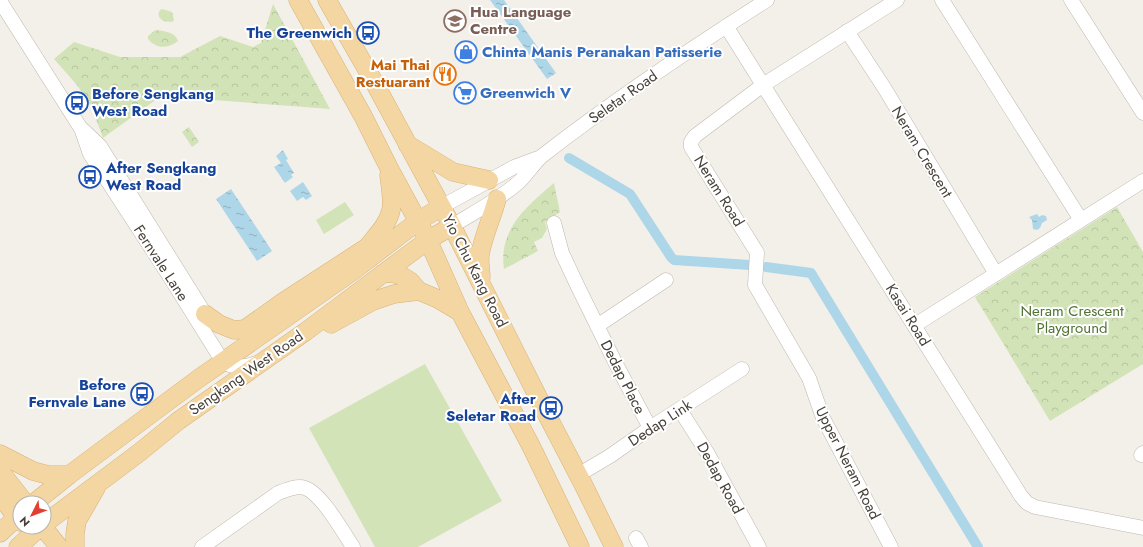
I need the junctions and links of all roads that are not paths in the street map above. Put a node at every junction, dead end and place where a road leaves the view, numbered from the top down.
1 (0, 0) edge
2 (298, 0) edge
3 (327, 0) edge
4 (767, 0) edge
5 (897, 0) edge
6 (942, 0) edge
7 (1071, 0) edge
8 (726, 26) junction
9 (847, 31) junction
10 (763, 85) junction
11 (1143, 113) edge
12 (407, 143) junction
13 (540, 157) junction
14 (389, 168) junction
15 (489, 180) junction
16 (1143, 181) edge
17 (497, 199) junction
18 (442, 206) junction
19 (1081, 220) junction
20 (417, 222) junction
21 (554, 222) dead end
22 (452, 226) junction
23 (428, 240) junction
24 (366, 248) junction
25 (172, 271) junction
26 (353, 271) junction
27 (382, 274) junction
28 (996, 274) junction
29 (666, 280) dead end
30 (481, 283) junction
31 (419, 291) junction
32 (460, 312) junction
33 (205, 314) junction
34 (914, 325) junction
35 (597, 326) junction
36 (305, 332) junction
37 (249, 343) junction
38 (263, 361) junction
39 (223, 362) junction
40 (742, 369) dead end
41 (809, 378) joint
42 (680, 410) junction
43 (650, 428) junction
44 (0, 454) edge
45 (0, 471) edge
46 (69, 475) junction
47 (578, 475) junction
48 (100, 480) junction
49 (0, 495) edge
50 (44, 495) edge
51 (12, 496) edge
52 (12, 509) edge
53 (52, 518) edge
54 (1143, 528) edge
55 (12, 530) edge
56 (0, 533) edge
57 (39, 535) edge
58 (58, 547) edge
59 (75, 547) edge
60 (202, 547) edge
61 (353, 547) edge
62 (580, 547) edge
63 (614, 547) edge
64 (759, 547) edge
65 (891, 547) edge

1 - 25 street, Fernvale Lane
2 - 14 main road, Yio Chu Kang Road
3 - 12 main road, Yio Chu Kang Road
4 - 8 street, Seletar Road
5 - 9 street, Neram Road
6 - 19 street
7 - 11 street
8 - 10 street, Kasai Road
8 - 13 street, Seletar Road
9 - 10 street, Neram Road
9 - 28 street, Neram Crescent
10 - 34 street, Kasai Road
10 - 41 street, Neram Road
12 - 15 main road
12 - 18 main road, Yio Chu Kang Road
13 - 15 street, Seletar Road
13 - 17 street, Seletar Road
14 - 20 main road, Yio Chu Kang Road
14 - 24 main road
15 - 18 street, Seletar Road
16 - 19 street
17 - 22 street, Seletar Road
17 - 30 main road
18 - 20 main road, Sengkang West Road
18 - 22 main road, Yio Chu Kang Road
19 - 28 street
20 - 23 main road, Yio Chu Kang Road
20 - 26 main road, Sengkang West Road
21 - 35 street, Dedap Place
22 - 23 main road, Sengkang West Road
22 - 30 main road, Yio Chu Kang Road
23 - 27 main road, Sengkang West Road
23 - 32 main road, Yio Chu Kang Road
24 - 26 main road
24 - 33 main road
25 - 33 street, Fernvale Lane
25 - 39 street, Fernvale Lane
26 - 37 main road, Sengkang West Road
27 - 31 main road
27 - 36 main road, Sengkang West Road
28 - 34 street
29 - 35 street, Dedap Place
30 - 47 main road, Yio Chu Kang Road
31 - 32 main road
31 - 36 main road
32 - 62 main road, Yio Chu Kang Road
33 - 37 main road
34 - 54 street, Kasai Road
35 - 43 street, Dedap Place
36 - 38 main road, Sengkang West Road
37 - 39 main road, Sengkang West Road
38 - 39 street
38 - 48 main road, Sengkang West Road
39 - 46 main road, Sengkang West Road
40 - 42 street, Dedap Link
41 - 65 street, Upper Neram Road
42 - 43 street, Dedap Link
42 - 64 street, Dedap Road
43 - 47 street, Dedap Link
44 - 46 main road
45 - 51 main road
46 - 50 main road, Sengkang West Road
47 - 63 main road, Yio Chu Kang Road
48 - 53 main road, Sengkang West Road
48 - 59 main road
49 - 52 main road
55 - 56 main road
57 - 58 main road
60 - 61 street

